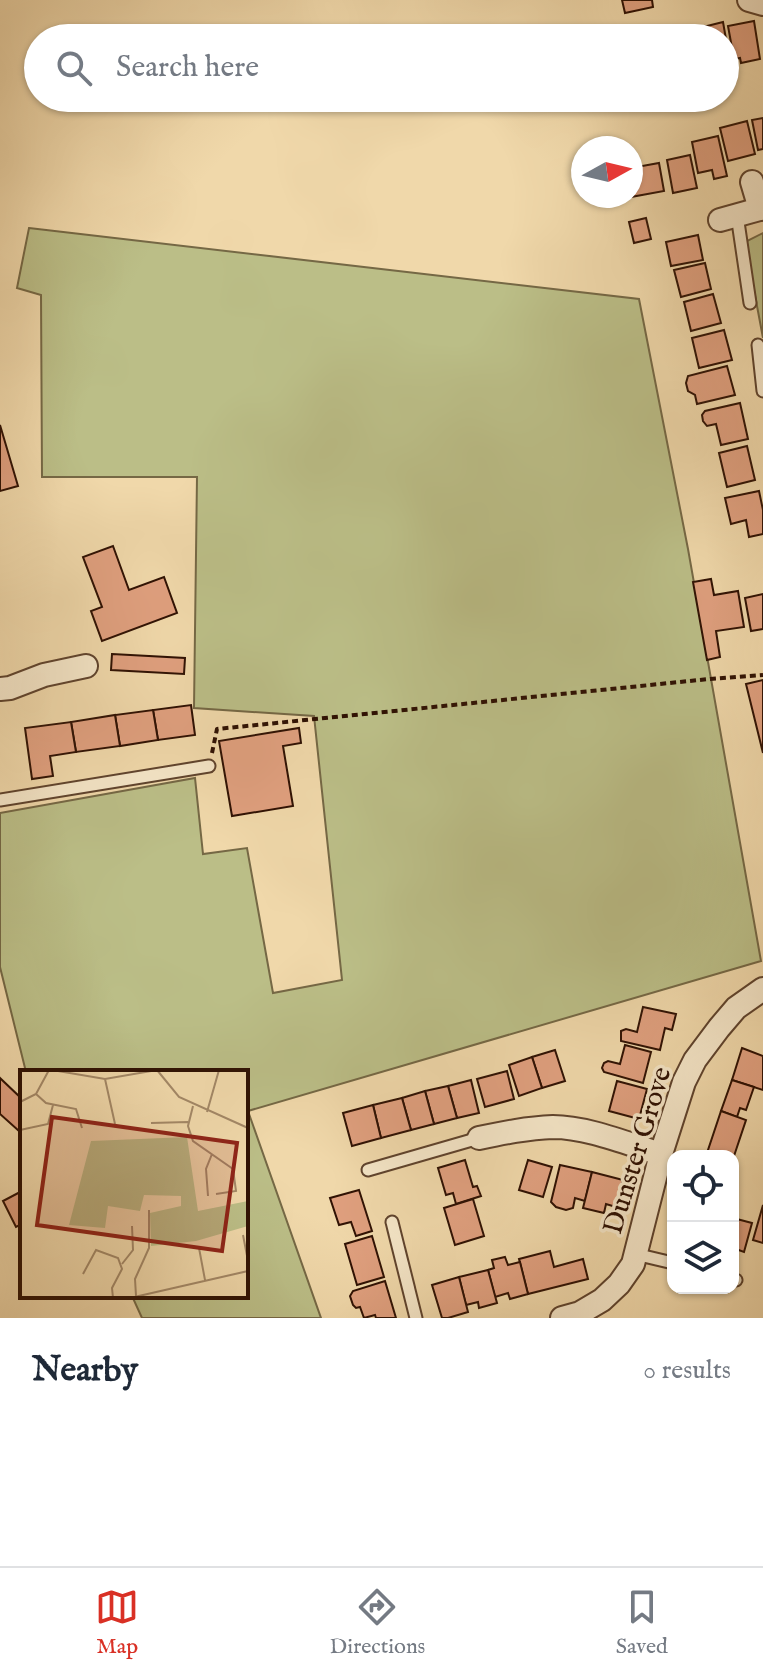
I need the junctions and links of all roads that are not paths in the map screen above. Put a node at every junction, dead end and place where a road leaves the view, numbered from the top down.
1 (749, 0) edge
2 (763, 4) edge
3 (752, 182) dead end
4 (762, 208) edge
5 (729, 218) joint
6 (750, 303) dead end
7 (758, 345) dead end
8 (763, 391) edge
9 (86, 666) dead end
10 (0, 689) edge
11 (209, 766) road end
12 (0, 800) edge
13 (763, 989) edge
14 (479, 1138) joint
15 (661, 1154) junction
16 (368, 1170) dead end
17 (392, 1222) dead end
18 (635, 1254) junction
19 (667, 1262) edge
20 (416, 1318) edge
21 (562, 1318) edge

1 - 2 street
3 - 4 street
4 - 5 street
5 - 6 lane
7 - 8 lane
9 - 10 street
11 - 12 lane
13 - 15 street, Dunster Grove
14 - 15 street
14 - 16 lane
15 - 18 street, Dunster Grove
17 - 20 lane
18 - 19 lane
18 - 21 street, Dunster Grove

